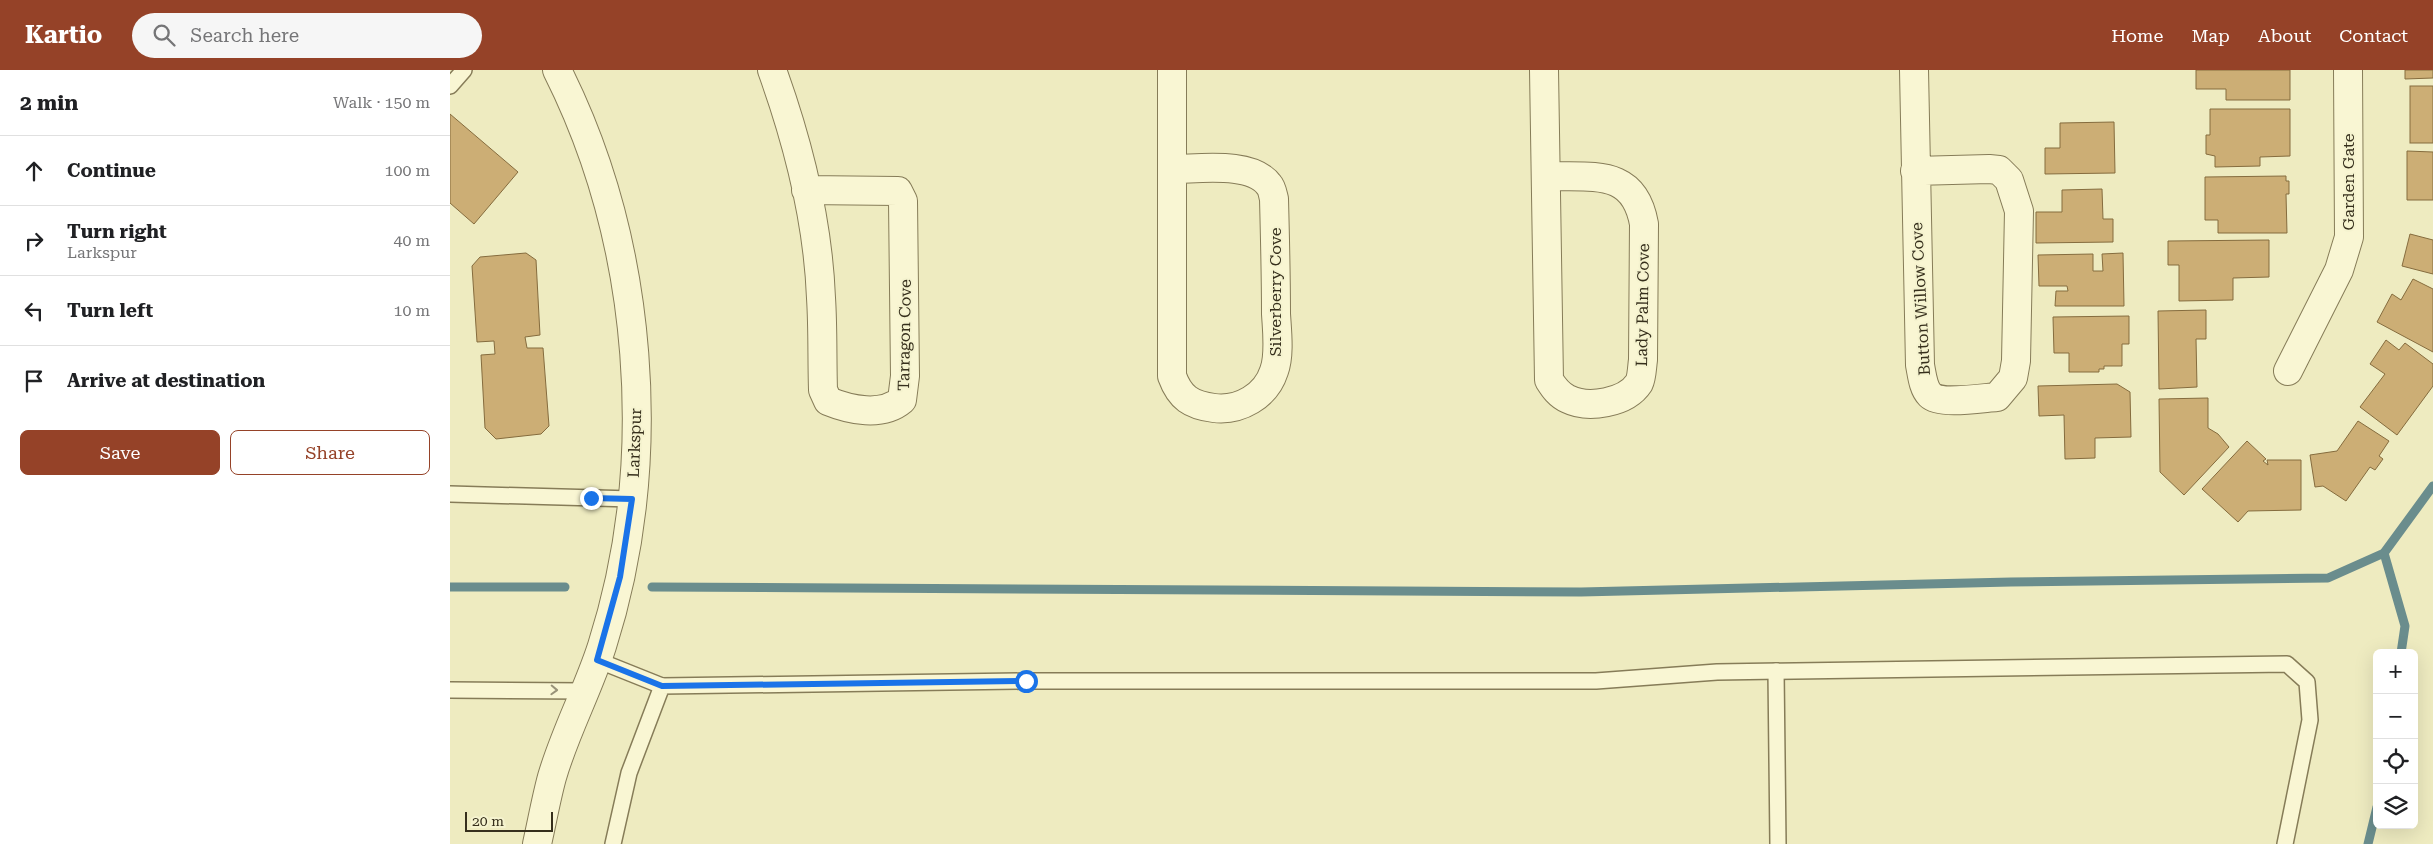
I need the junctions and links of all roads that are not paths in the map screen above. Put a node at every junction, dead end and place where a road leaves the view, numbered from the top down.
1 (464, 70) edge
2 (556, 70) edge
3 (772, 70) edge
4 (1172, 70) edge
5 (1544, 70) edge
6 (1914, 70) edge
7 (2348, 70) edge
8 (450, 86) edge
9 (1173, 169) junction
10 (1915, 171) junction
11 (1546, 176) junction
12 (806, 190) junction
13 (2288, 371) dead end
14 (450, 494) edge
15 (632, 499) junction
16 (597, 660) junction
17 (1776, 672) junction
18 (662, 686) junction
19 (450, 690) edge
20 (585, 691) junction
21 (537, 844) edge
22 (613, 844) edge
23 (1778, 844) edge
24 (2285, 844) edge

1 - 8 lane
2 - 15 street, Larkspur
3 - 12 street, Tarragon Cove
4 - 9 street, Silverberry Cove
5 - 11 street, Lady Palm Cove
6 - 10 street, Button Willow Cove
7 - 13 street, Garden Gate
9 - 9 street, Silverberry Cove
10 - 10 street, Button Willow Cove
11 - 11 street, Lady Palm Cove
12 - 12 street, Tarragon Cove
14 - 15 lane
15 - 16 street, Larkspur
16 - 18 lane
16 - 20 street, Larkspur
17 - 18 lane
17 - 23 lane
17 - 24 lane
18 - 22 lane
19 -> 20 lane
20 - 21 street, Larkspur

